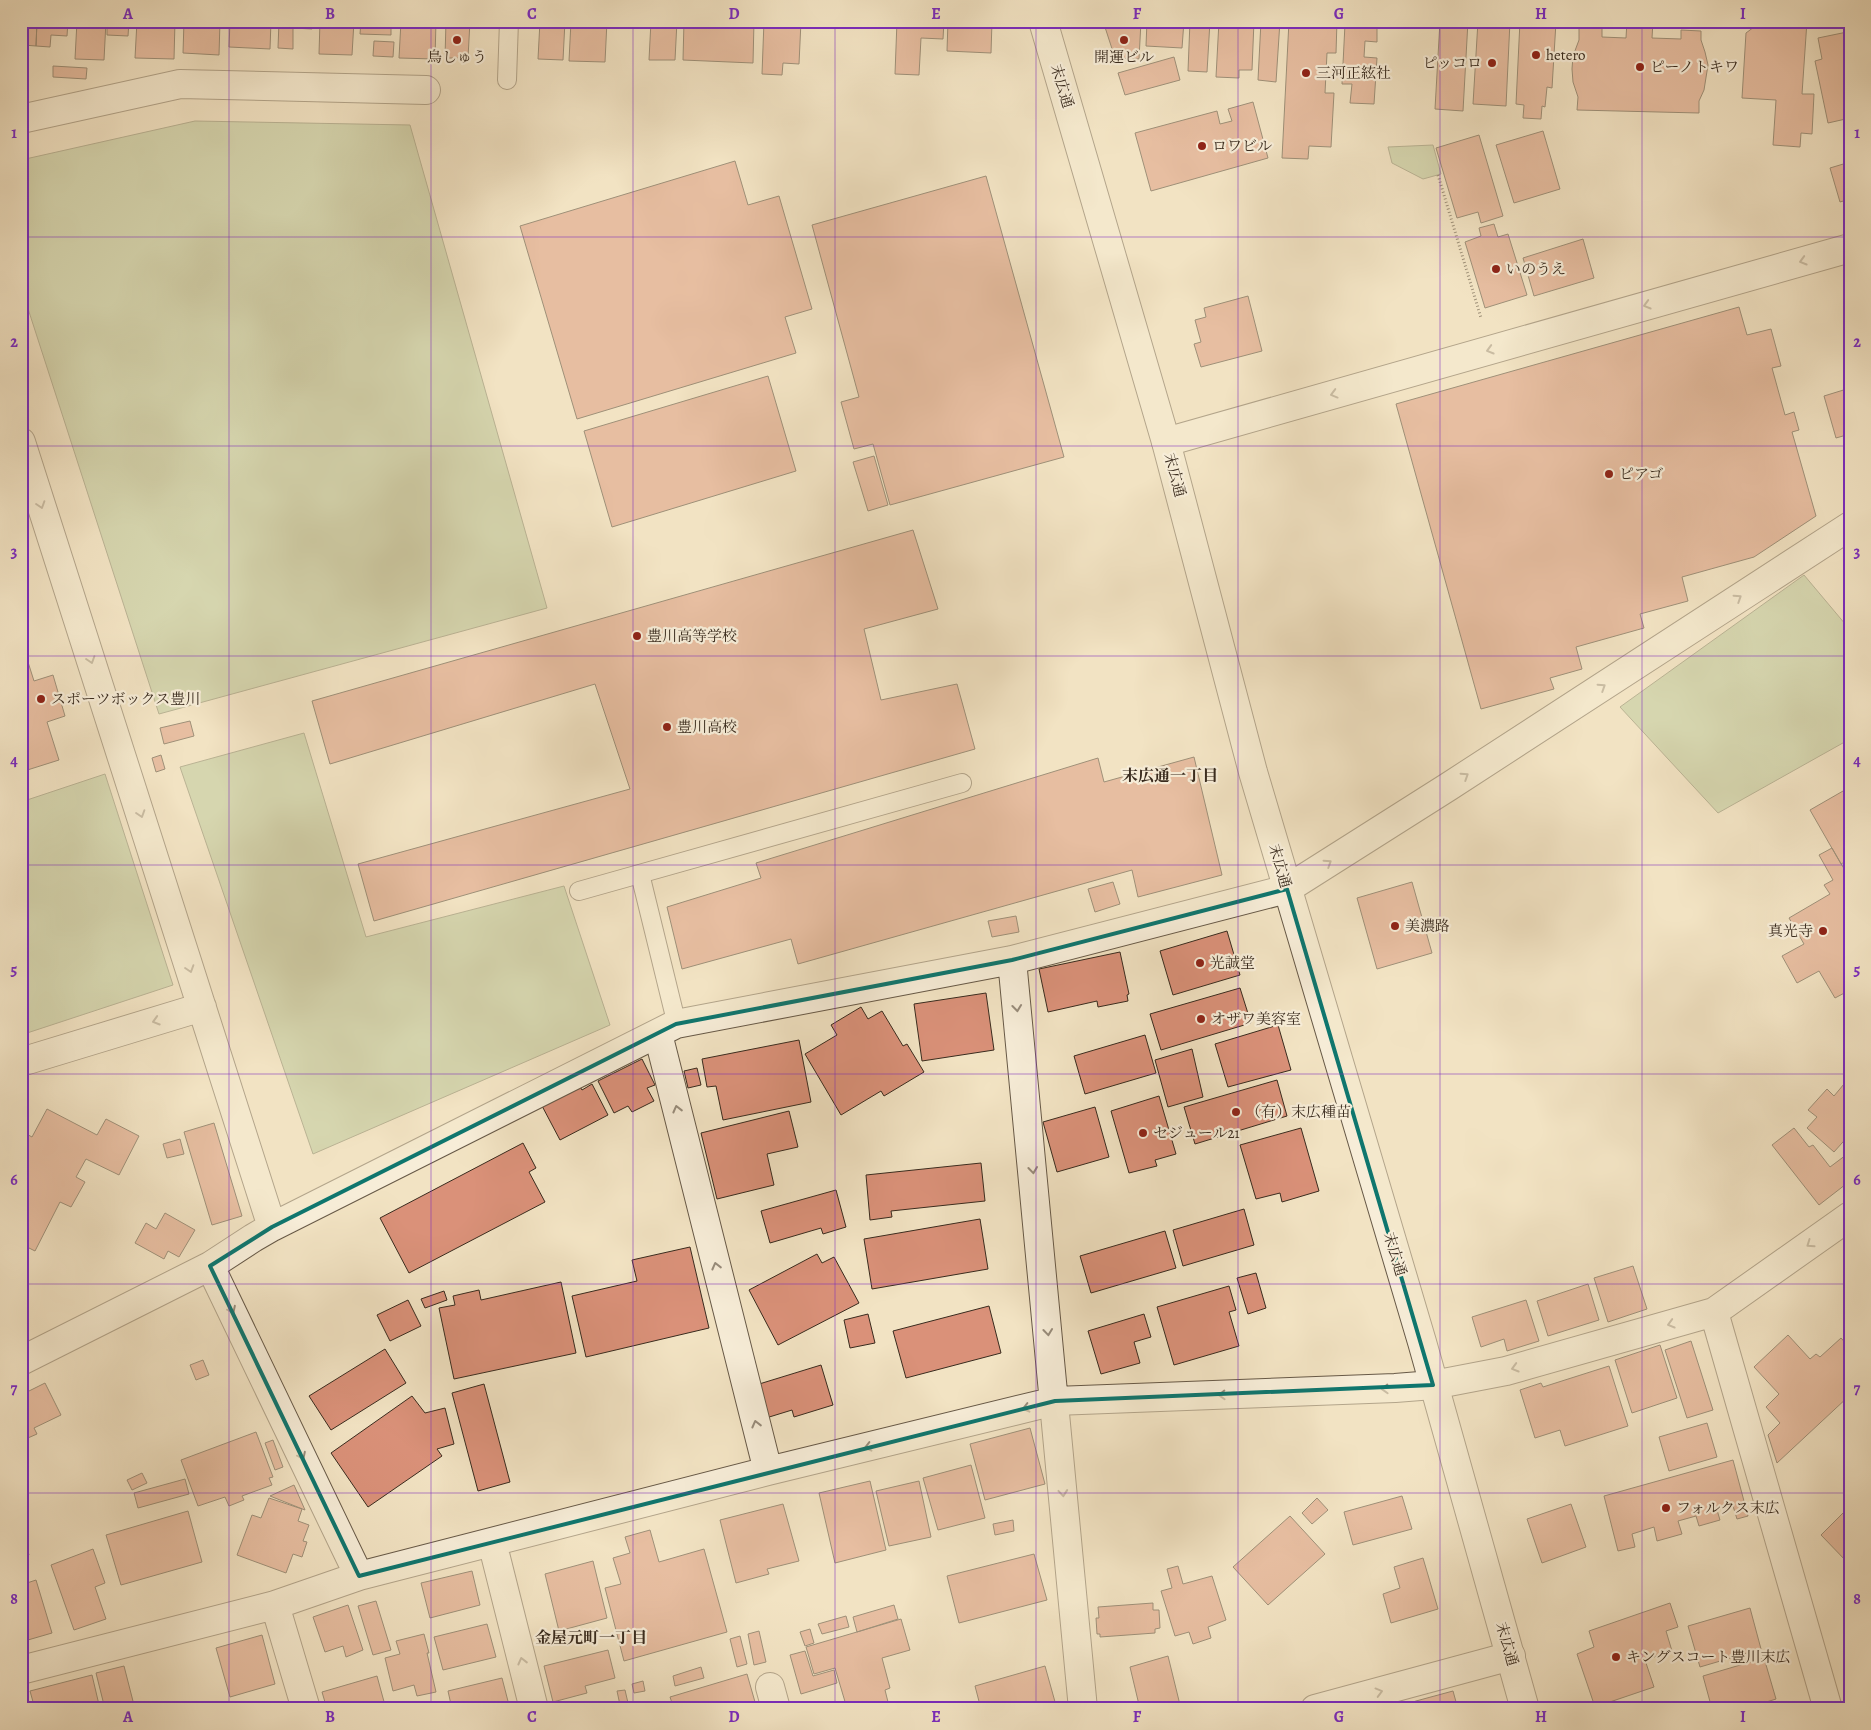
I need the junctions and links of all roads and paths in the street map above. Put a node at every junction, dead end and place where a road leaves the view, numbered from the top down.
1 (510, 21) edge
2 (1043, 21) edge
3 (507, 80) dead end
4 (426, 90) dead end
5 (21, 119) edge
6 (1438, 175) dead end
7 (1850, 248) edge
8 (1491, 350) junction
9 (21, 442) edge
10 (1166, 442) junction
11 (1850, 526) edge
12 (962, 783) dead end
13 (640, 874) junction
14 (1287, 889) junction
15 (579, 891) dead end
16 (1012, 960) junction
17 (202, 1007) junction
18 (668, 1029) junction
19 (21, 1062) edge
20 (1850, 1216) edge
21 (272, 1227) junction
22 (210, 1266) junction
23 (1714, 1312) junction
24 (21, 1361) edge
25 (1433, 1385) junction
26 (1055, 1401) junction
27 (768, 1471) junction
28 (492, 1542) junction
29 (359, 1576) junction
30 (275, 1605) junction
31 (1510, 1656) junction
32 (21, 1670) edge
33 (306, 1709) edge
34 (534, 1709) edge
35 (1083, 1709) edge
36 (1315, 1709) edge
37 (1524, 1709) edge
38 (1828, 1709) edge

1 - 3 lane
2 - 10 street, 末広通
4 - 5 street
6 - 8 path
7 -> 8 street
8 -> 10 street
9 -> 17 street
10 - 14 street, 末広通
14 -> 11 street
12 - 13 lane
13 - 15 lane
13 - 18 lane
14 - 16 street
14 - 25 street, 末広通
16 - 18 street
16 -> 26 street
17 -> 19 street
17 - 21 street
18 - 21 street
27 -> 18 street
20 -> 23 street
21 - 22 street
22 - 24 street
22 -> 29 street
23 -> 25 street
23 - 38 street
25 -> 26 street
25 - 31 street, 末広通
26 -> 27 street
26 -> 35 street
27 - 28 street
28 - 29 street
34 -> 28 street
29 - 30 street
30 - 32 street
30 - 33 street
36 -> 31 street
31 - 37 street, 末広通

